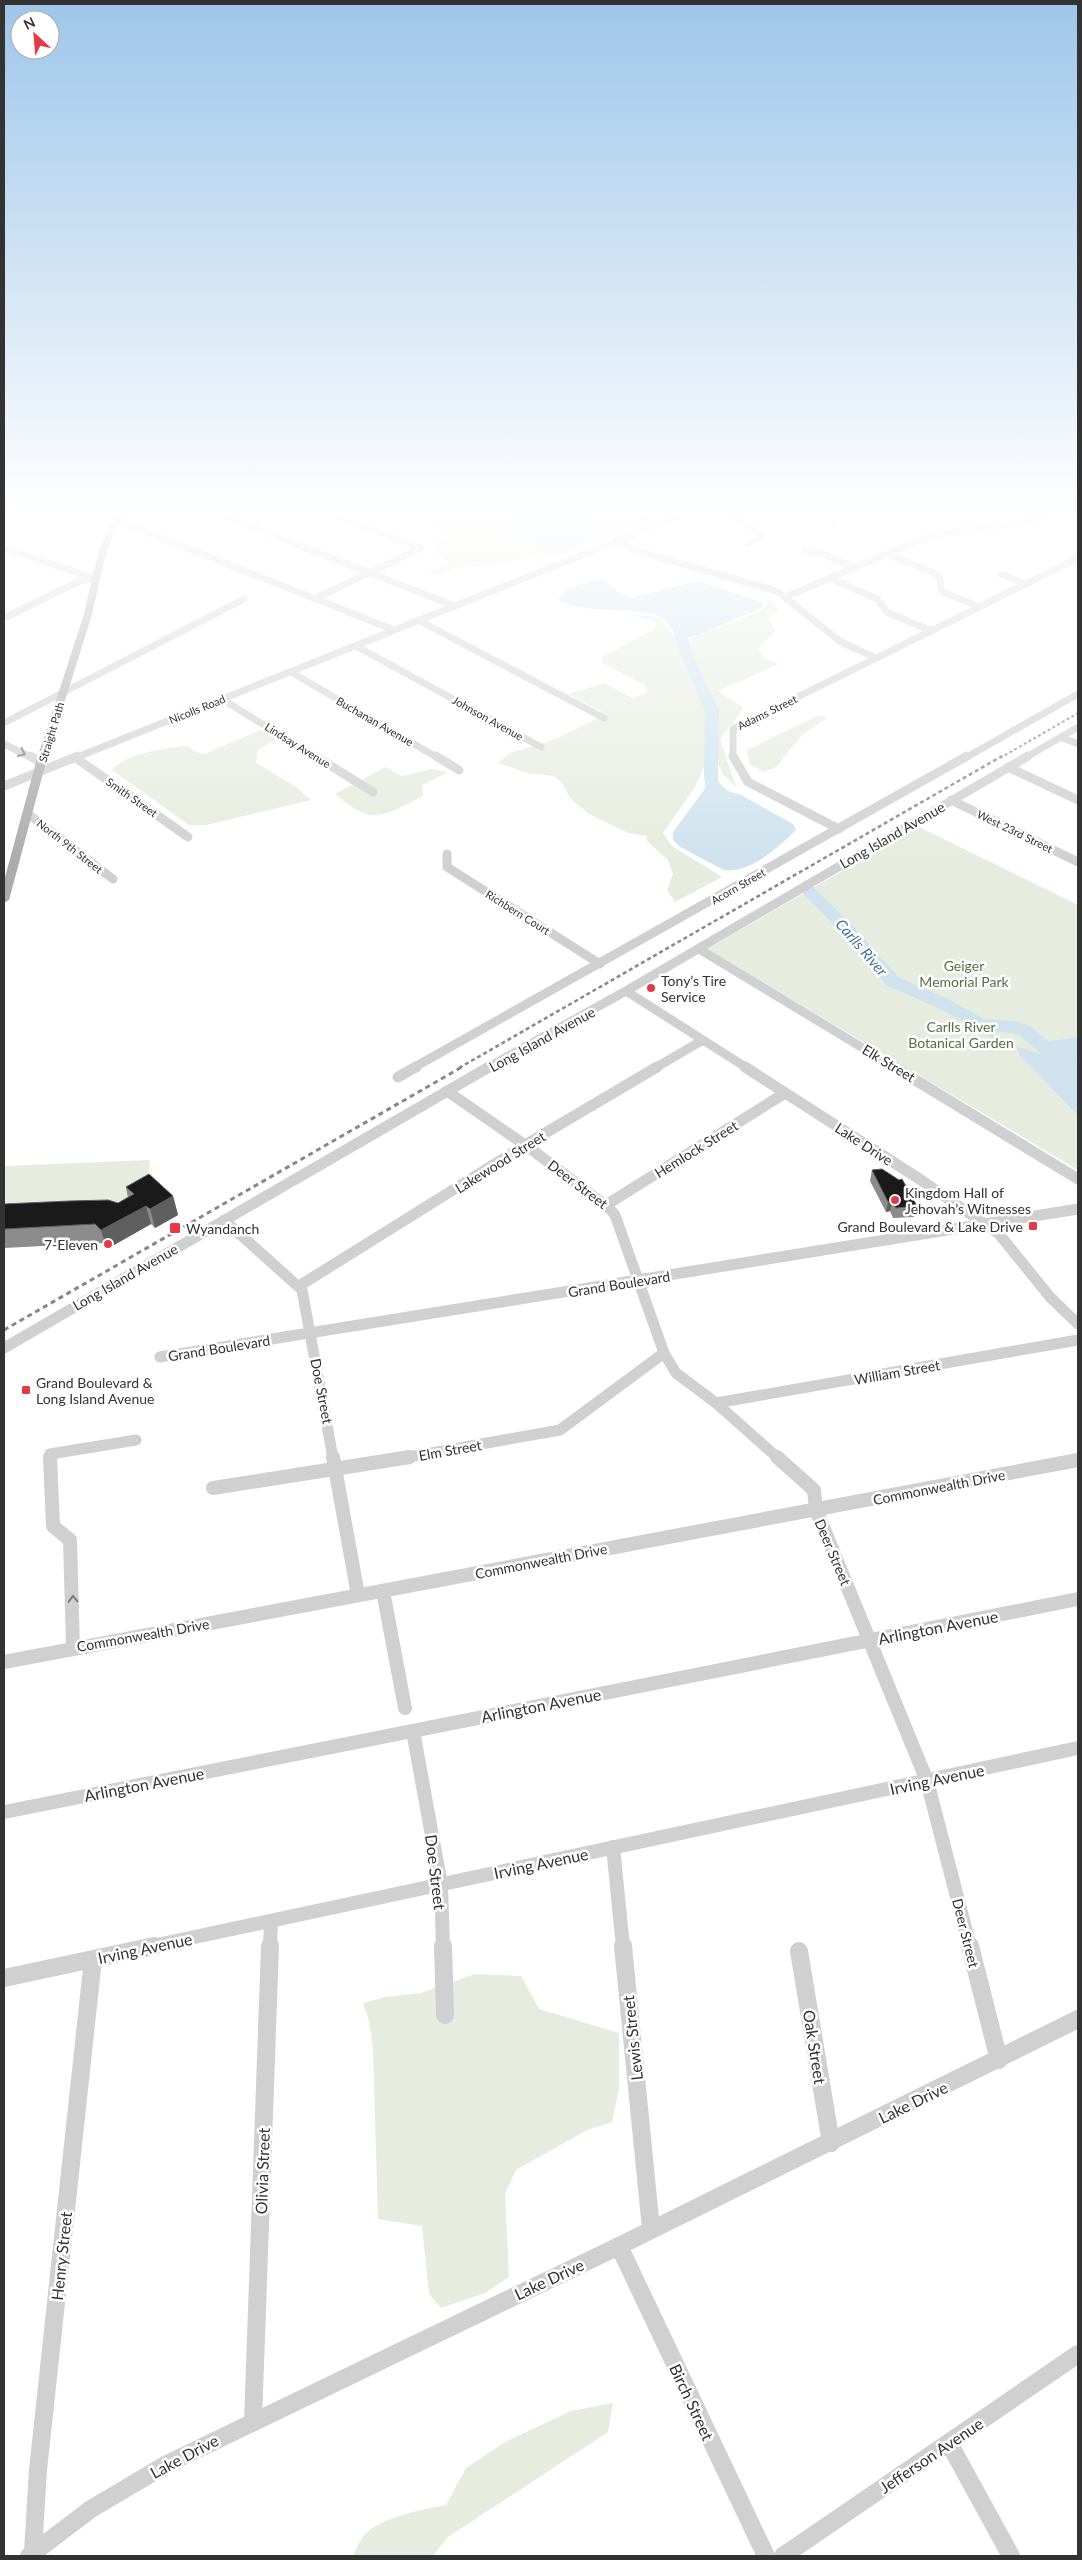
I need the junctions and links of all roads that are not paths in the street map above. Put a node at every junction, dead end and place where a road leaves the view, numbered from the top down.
1 (83, 628) edge
2 (187, 628) edge
3 (390, 628) edge
4 (398, 628) edge
5 (434, 628) edge
6 (824, 628) edge
7 (926, 628) edge
8 (937, 628) edge
9 (394, 630) junction
10 (932, 631) junction
11 (356, 646) junction
12 (876, 658) junction
13 (291, 672) junction
14 (63, 692) junction
15 (1078, 694) edge
16 (222, 699) junction
17 (604, 718) dead end
18 (4, 723) edge
19 (1078, 727) edge
20 (1061, 736) junction
21 (4, 744) edge
22 (1078, 744) edge
23 (541, 747) dead end
24 (76, 758) junction
25 (40, 767) junction
26 (1008, 767) junction
27 (459, 770) dead end
28 (4, 786) edge
29 (373, 792) dead end
30 (951, 800) junction
31 (1078, 800) edge
32 (27, 813) junction
33 (839, 829) junction
34 (188, 837) dead end
35 (447, 854) dead end
36 (1078, 862) edge
37 (113, 879) dead end
38 (6, 886) edge
39 (4, 900) edge
40 (699, 949) junction
41 (600, 964) junction
42 (626, 991) junction
43 (703, 1040) junction
44 (398, 1077) dead end
45 (447, 1091) junction
46 (786, 1093) junction
47 (525, 1146) junction
48 (1078, 1179) edge
49 (606, 1205) junction
50 (1078, 1209) edge
51 (224, 1220) junction
52 (985, 1225) junction
53 (638, 1280) junction
54 (298, 1286) junction
55 (1078, 1324) edge
56 (311, 1333) junction
57 (1078, 1340) edge
58 (4, 1348) edge
59 (664, 1353) junction
60 (160, 1358) dead end
61 (716, 1403) junction
62 (136, 1440) dead end
63 (1078, 1460) edge
64 (337, 1470) junction
65 (213, 1488) dead end
66 (816, 1510) junction
67 (384, 1590) junction
68 (358, 1595) junction
69 (1078, 1599) edge
70 (871, 1640) junction
71 (73, 1648) junction
72 (4, 1662) edge
73 (405, 1708) dead end
74 (413, 1730) junction
75 (1078, 1748) edge
76 (927, 1781) junction
77 (4, 1812) edge
78 (613, 1847) junction
79 (441, 1885) junction
80 (271, 1921) junction
81 (799, 1951) dead end
82 (94, 1959) junction
83 (4, 1978) edge
84 (445, 2015) dead end
85 (1078, 2019) edge
86 (999, 2060) junction
87 (831, 2143) junction
88 (651, 2229) junction
89 (619, 2246) junction
90 (1078, 2354) edge
91 (253, 2421) junction
92 (949, 2442) junction
93 (31, 2554) edge
94 (766, 2556) edge
95 (783, 2556) edge
96 (1011, 2556) edge

1 - 14 main road, Straight Path
2 - 14 street
3 - 9 street
4 - 9 street, Nicolls Road
5 - 17 street
6 - 12 street
7 - 10 street
8 - 10 street, Adams Street
9 - 11 street, Nicolls Road
10 - 12 street, Adams Street
11 - 13 street, Nicolls Road
11 - 23 street, Johnson Avenue
12 - 33 street, Adams Street
13 - 16 street, Nicolls Road
13 - 27 street, Buchanan Avenue
14 - 18 street
14 - 25 main road, Straight Path
15 - 33 street, Acorn Street
16 - 24 street, Nicolls Road
16 - 29 street, Lindsay Avenue
19 - 20 street, Long Island Avenue
20 - 22 street
20 - 26 street, Long Island Avenue
21 -> 25 street
24 - 25 street, Nicolls Road
24 - 34 street, Smith Street
25 - 28 street, Nicolls Road
25 - 32 main road, Straight Path
26 - 30 street, Long Island Avenue
26 - 31 street
30 - 36 street, West 23rd Street
30 - 40 street, Long Island Avenue
32 - 37 street, North 9th Street
32 - 38 main road, Straight Path
33 - 41 street, Acorn Street
35 - 41 street, Richbern Court
38 - 39 main road, Straight Path
40 - 42 street, Long Island Avenue
40 - 48 street, Elk Street
41 - 44 street, Acorn Street
42 - 43 street, Lake Drive
42 - 45 street, Long Island Avenue
43 - 46 street, Lake Drive
43 - 47 street, Lakewood Street
45 - 47 street, Deer Street
45 - 51 street, Long Island Avenue
46 - 49 street, Hemlock Street
46 - 52 street, Lake Drive
47 - 49 street, Deer Street
47 - 54 street, Lakewood Street
49 - 53 street, Deer Street
50 - 52 street, Grand Boulevard
51 - 54 street, Doe Street
51 - 58 street, Long Island Avenue
52 - 53 street, Grand Boulevard
52 - 55 street, Lake Drive
53 - 56 street, Grand Boulevard
53 - 59 street, Deer Street
54 - 56 street, Doe Street
56 - 60 street, Grand Boulevard
56 - 64 street, Doe Street
57 - 61 street, William Street
59 - 61 street, Deer Street
59 - 64 street, Elm Street
61 - 66 street, Deer Street
71 -> 62 street
63 - 66 street, Commonwealth Drive
64 - 65 street, Elm Street
64 - 68 street, Doe Street
66 - 67 street, Commonwealth Drive
66 - 70 street, Deer Street
67 - 68 street, Commonwealth Drive
67 - 73 street
68 - 71 street, Commonwealth Drive
69 - 70 street, Arlington Avenue
70 - 74 street, Arlington Avenue
70 - 76 street, Deer Street
71 - 72 street, Commonwealth Drive
74 - 77 street, Arlington Avenue
74 - 79 street, Doe Street
75 - 76 street, Irving Avenue
76 - 78 street, Irving Avenue
76 - 86 street, Deer Street
78 - 79 street, Irving Avenue
78 - 88 street, Lewis Street
79 - 80 street, Irving Avenue
79 - 84 street, Doe Street
80 - 82 street, Irving Avenue
80 - 91 street, Olivia Street
81 - 87 street, Oak Street
82 - 83 street, Irving Avenue
82 - 93 street, Henry Street
85 - 86 street, Lake Drive
86 - 87 street, Lake Drive
87 - 88 street, Lake Drive
88 - 89 street, Lake Drive
89 - 91 street, Lake Drive
89 - 94 street, Birch Street
90 - 92 street, Jefferson Avenue
91 - 93 street, Lake Drive
92 - 95 street, Jefferson Avenue
92 - 96 street

